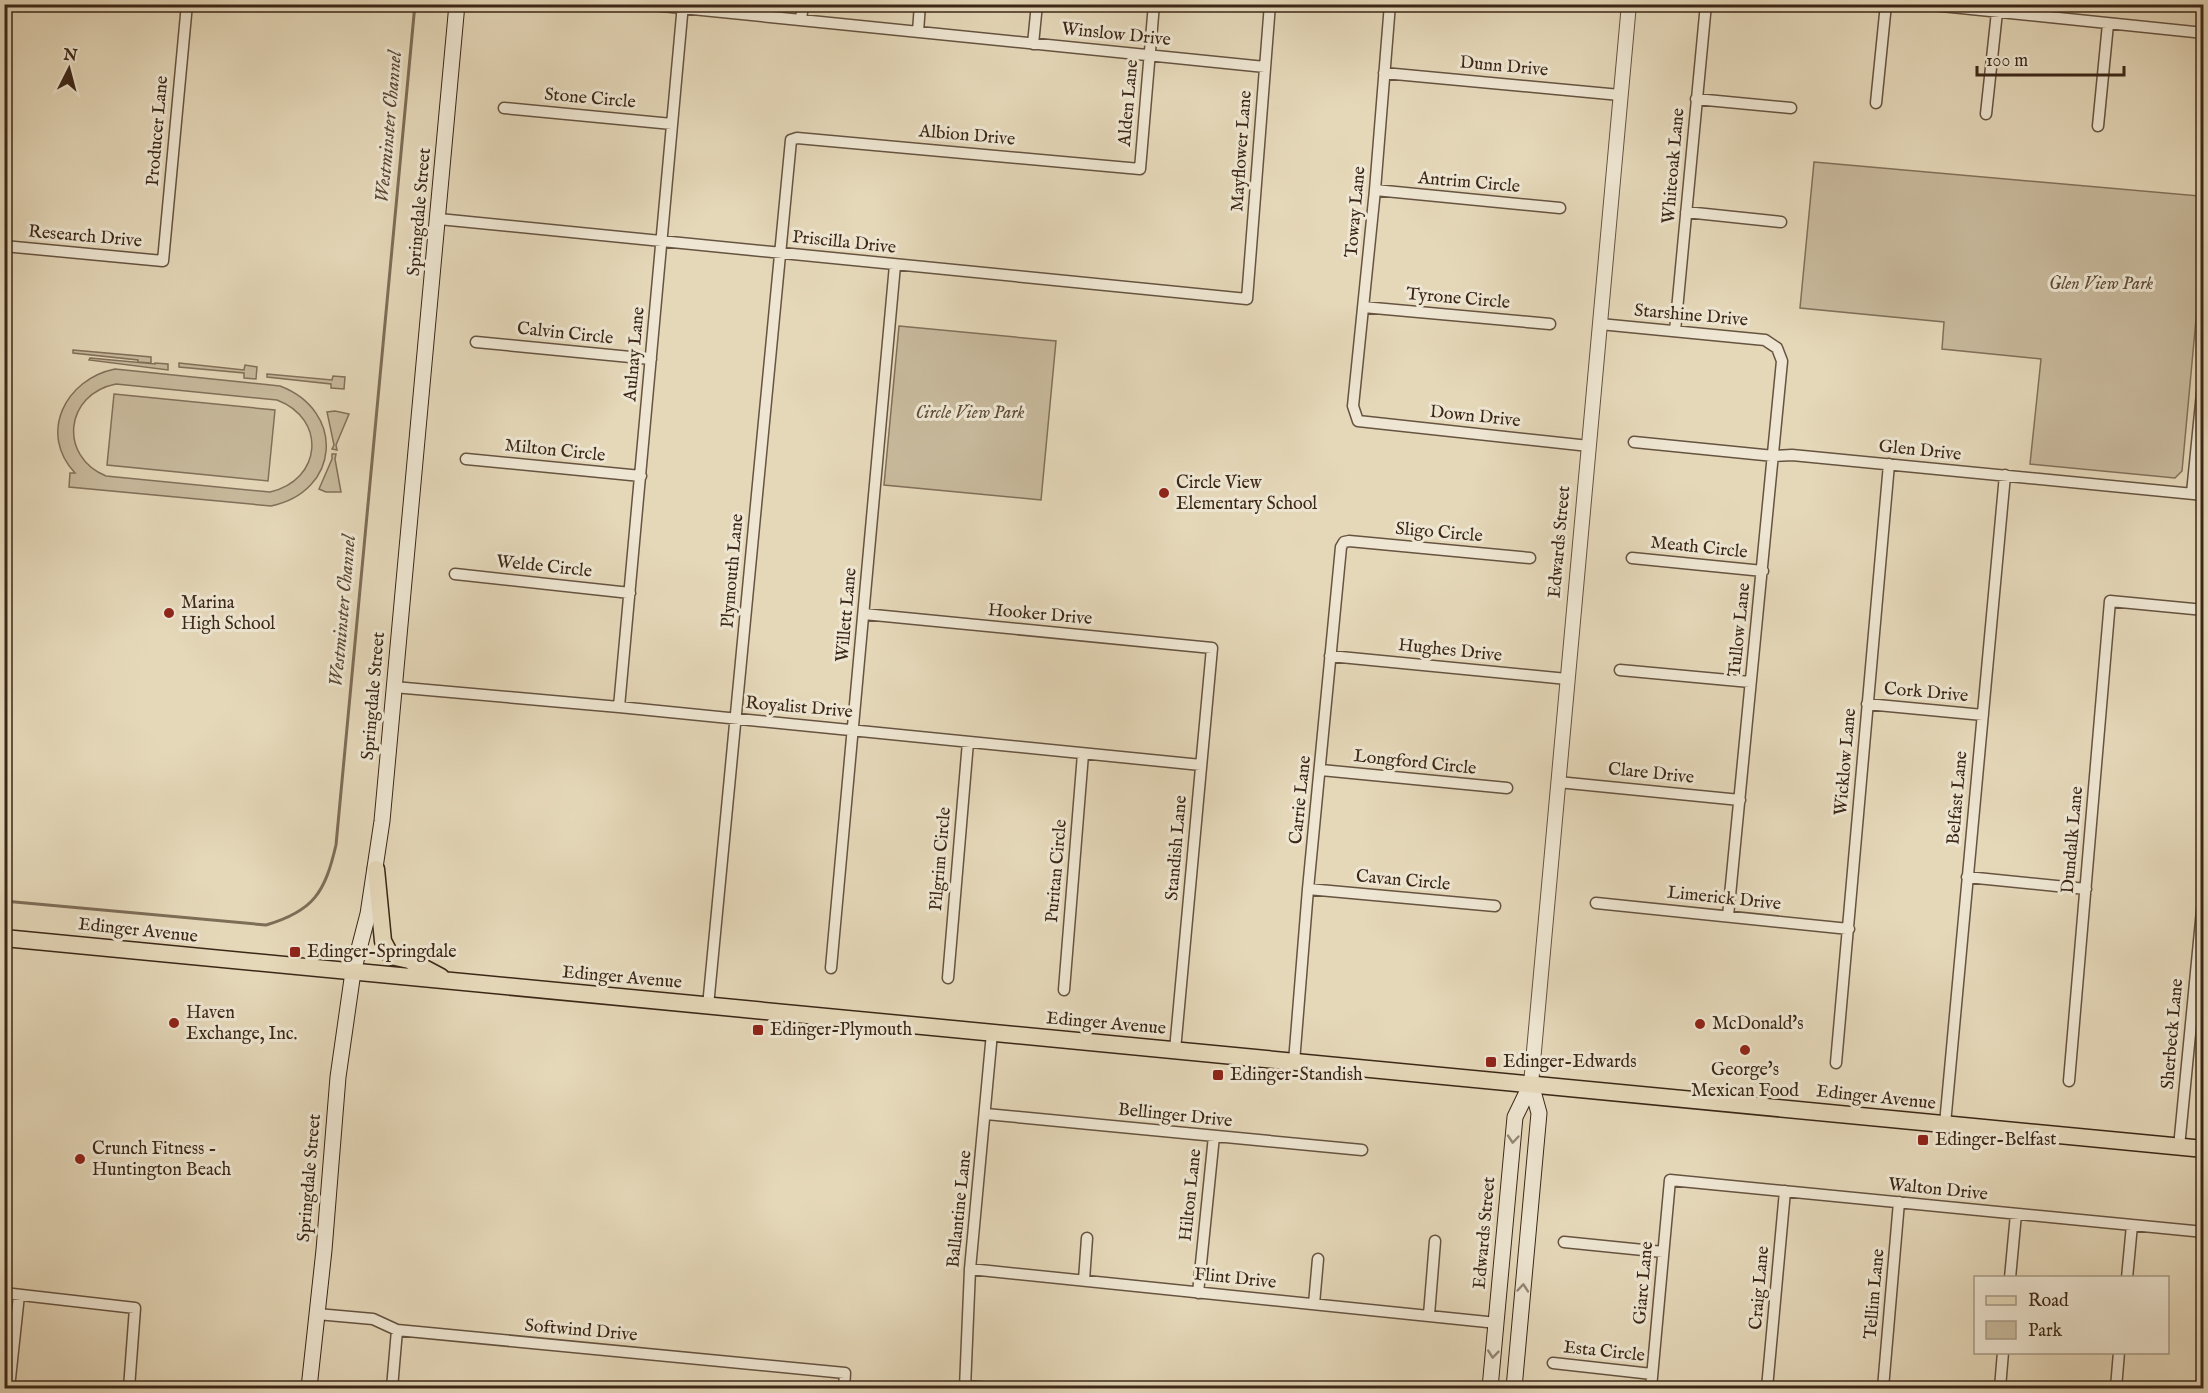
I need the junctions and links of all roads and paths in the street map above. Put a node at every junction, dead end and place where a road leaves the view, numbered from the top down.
1 (187, 4) edge
2 (458, 4) edge
3 (642, 4) edge
4 (802, 4) edge
5 (920, 4) edge
6 (1037, 4) edge
7 (1154, 4) edge
8 (1270, 4) edge
9 (1390, 4) edge
10 (1629, 4) edge
11 (1706, 4) edge
12 (1886, 4) edge
13 (1923, 4) edge
14 (683, 7) edge
15 (1997, 12) junction
16 (801, 21) junction
17 (2108, 24) junction
18 (918, 32) junction
19 (2204, 33) edge
20 (1033, 44) junction
21 (1149, 55) junction
22 (1265, 67) junction
23 (1384, 73) junction
24 (1620, 95) junction
25 (1696, 99) junction
26 (1876, 103) dead end
27 (504, 108) dead end
28 (1791, 108) dead end
29 (1986, 114) dead end
30 (672, 124) junction
31 (2098, 126) dead end
32 (791, 140) joint
33 (1140, 169) joint
34 (1375, 190) junction
35 (1560, 208) dead end
36 (1686, 212) junction
37 (439, 219) junction
38 (1781, 222) dead end
39 (662, 242) junction
40 (4, 246) edge
41 (780, 254) junction
42 (163, 261) joint
43 (895, 265) junction
44 (1246, 299) joint
45 (1363, 307) junction
46 (1550, 324) dead end
47 (1600, 324) junction
48 (1675, 331) junction
49 (476, 342) dead end
50 (1777, 348) joint
51 (651, 359) junction
52 (2204, 374) edge
53 (2203, 380) edge
54 (1358, 421) joint
55 (1634, 442) dead end
56 (1588, 446) junction
57 (1774, 456) junction
58 (466, 459) dead end
59 (1889, 464) junction
60 (2005, 475) junction
61 (640, 476) junction
62 (2198, 494) edge
63 (1344, 542) joint
64 (1530, 558) dead end
65 (1632, 558) dead end
66 (1763, 570) junction
67 (455, 574) dead end
68 (630, 593) junction
69 (2204, 610) edge
70 (864, 614) junction
71 (1212, 648) joint
72 (1330, 656) junction
73 (1620, 670) dead end
74 (1566, 679) junction
75 (1750, 682) junction
76 (394, 687) junction
77 (1867, 704) junction
78 (620, 706) junction
79 (1983, 714) junction
80 (735, 719) junction
81 (853, 730) junction
82 (968, 742) junction
83 (1083, 754) junction
84 (1201, 765) junction
85 (1321, 770) junction
86 (1558, 782) junction
87 (1507, 789) dead end
88 (1740, 800) junction
89 (376, 869) junction
90 (1968, 877) junction
91 (1308, 889) junction
92 (2086, 889) junction
93 (2204, 890) edge
94 (1596, 903) dead end
95 (1495, 906) dead end
96 (1728, 916) junction
97 (1849, 928) junction
98 (4, 938) edge
99 (831, 968) dead end
100 (353, 972) junction
101 (948, 978) dead end
102 (449, 981) junction
103 (1064, 990) dead end
104 (708, 1006) junction
105 (992, 1033) junction
106 (1175, 1050) junction
107 (1294, 1062) junction
108 (1836, 1063) dead end
109 (2069, 1081) dead end
110 (1531, 1084) junction
111 (986, 1114) junction
112 (1945, 1124) junction
113 (1214, 1136) junction
114 (2180, 1147) junction
115 (2204, 1149) edge
116 (1362, 1150) dead end
117 (1670, 1180) joint
118 (1785, 1191) junction
119 (1899, 1202) junction
120 (2016, 1214) junction
121 (2132, 1225) junction
122 (2204, 1232) edge
123 (1087, 1238) dead end
124 (1435, 1241) dead end
125 (1564, 1242) dead end
126 (1663, 1252) junction
127 (1318, 1259) dead end
128 (970, 1269) junction
129 (2010, 1276) edge
130 (2127, 1276) edge
131 (1084, 1280) junction
132 (4, 1293) edge
133 (1198, 1293) junction
134 (19, 1295) junction
135 (1314, 1304) junction
136 (317, 1314) junction
137 (1429, 1315) junction
138 (1497, 1323) junction
139 (397, 1330) junction
140 (2003, 1354) edge
141 (2119, 1354) edge
142 (1552, 1363) dead end
143 (1652, 1374) junction
144 (965, 1387) edge
145 (9, 1389) edge
146 (129, 1389) edge
147 (309, 1389) edge
148 (392, 1389) edge
149 (844, 1389) edge
150 (993, 1389) edge
151 (1490, 1389) edge
152 (1514, 1389) edge
153 (1650, 1389) edge
154 (1767, 1389) edge
155 (1883, 1389) edge
156 (2000, 1389) edge
157 (2116, 1389) edge

1 - 42 street, Producer Lane
2 - 37 main road, Springdale Street
3 - 14 street, Winslow Drive
4 - 16 street
5 - 18 street
6 - 20 street
7 - 21 street, Alden Lane
8 - 22 street, Mayflower Lane
9 - 23 street, Toway Lane
10 - 24 street, Edwards Street
11 - 25 street, Whiteoak Lane
12 - 26 street
13 - 15 street
14 - 16 street, Winslow Drive
14 - 30 street, Aulnay Lane
15 - 17 street
15 - 29 street
16 - 18 street, Winslow Drive
17 - 19 street
17 - 31 street
18 - 20 street, Winslow Drive
20 - 21 street, Winslow Drive
21 - 22 street, Winslow Drive
21 - 33 street, Alden Lane
22 - 44 street, Mayflower Lane
23 - 24 street, Dunn Drive
23 - 34 street, Toway Lane
24 - 47 street, Edwards Street
25 - 28 street
25 - 36 street, Whiteoak Lane
27 - 30 street, Stone Circle
30 - 39 street, Aulnay Lane
32 - 33 street, Albion Drive
32 - 41 street, Plymouth Lane
34 - 35 street, Antrim Circle
34 - 45 street, Toway Lane
36 - 38 street
36 - 48 street, Whiteoak Lane
37 - 39 street, Priscilla Drive
37 - 76 main road, Springdale Street
39 - 41 street, Priscilla Drive
39 - 51 street, Aulnay Lane
40 - 42 street, Research Drive
41 - 43 street, Priscilla Drive
41 - 80 street, Plymouth Lane
43 - 44 street, Priscilla Drive
43 - 70 street, Willett Lane
45 - 46 street, Tyrone Circle
45 - 54 street, Toway Lane
47 - 48 street, Starshine Drive
47 - 56 street, Edwards Street
48 - 50 street, Starshine Drive
49 - 51 street, Calvin Circle
50 - 57 street, Tullow Lane
51 - 61 street, Aulnay Lane
52 - 53 street
53 - 62 street
54 - 56 street, Down Drive
55 - 57 street, Glen Drive
56 - 74 street, Edwards Street
57 - 59 street, Glen Drive
57 - 66 street, Tullow Lane
58 - 61 street, Milton Circle
59 - 60 street, Glen Drive
59 - 77 street, Wicklow Lane
60 - 62 street, Glen Drive
60 - 79 street, Belfast Lane
61 - 68 street, Aulnay Lane
63 - 64 street, Sligo Circle
63 - 72 street, Carrie Lane
65 - 66 street, Meath Circle
66 - 75 street, Tullow Lane
67 - 68 street, Welde Circle
68 - 78 street, Aulnay Lane
69 - 92 street, Dundalk Lane
70 - 71 street, Hooker Drive
70 - 81 street, Willett Lane
71 - 84 street, Standish Lane
72 - 74 street, Hughes Drive
72 - 85 street, Carrie Lane
73 - 75 street
74 - 86 street, Edwards Street
75 - 88 street, Tullow Lane
76 - 78 street, Royalist Drive
76 - 89 main road, Springdale Street
77 - 79 street, Cork Drive
77 - 97 street, Wicklow Lane
78 - 80 street, Royalist Drive
79 - 90 street, Belfast Lane
80 - 81 street, Royalist Drive
80 - 104 street, Plymouth Lane
81 - 82 street, Royalist Drive
81 - 99 street, Willett Lane
82 - 83 street, Royalist Drive
82 - 101 street, Pilgrim Circle
83 - 84 street, Royalist Drive
83 - 103 street, Puritan Circle
84 - 106 street, Standish Lane
85 - 87 street, Longford Circle
85 - 91 street, Carrie Lane
86 - 88 street, Clare Drive
86 - 110 street, Edwards Street
88 - 96 street, Tullow Lane
89 - 100 main road, Springdale Street
89 - 102 main road
90 - 92 street
90 - 112 street, Belfast Lane
91 - 95 street, Cavan Circle
91 - 107 street, Carrie Lane
92 - 109 street, Dundalk Lane
93 - 114 street, Sherbeck Lane
94 - 96 street, Limerick Drive
96 - 97 street, Limerick Drive
97 - 108 street, Wicklow Lane
98 - 100 main road, Edinger Avenue
100 - 102 main road, Edinger Avenue
100 - 136 main road, Springdale Street
102 - 104 main road, Edinger Avenue
104 - 105 main road, Edinger Avenue
105 - 106 main road, Edinger Avenue
105 - 111 street, Ballantine Lane
106 - 107 main road, Edinger Avenue
107 - 110 main road, Edinger Avenue
110 - 112 main road, Edinger Avenue
110 -> 138 main road, Edwards Street
152 -> 110 main road, Edwards Street
111 - 113 street, Bellinger Drive
111 - 128 street, Ballantine Lane
112 - 114 main road, Edinger Avenue
113 - 116 street, Bellinger Drive
113 - 133 street, Hilton Lane
114 - 115 main road, Edinger Avenue
117 - 118 street, Walton Drive
117 - 126 street, Giarc Lane
118 - 119 street, Walton Drive
118 - 154 street, Craig Lane
119 - 120 street, Walton Drive
119 - 155 street, Tellim Lane
120 - 121 street, Walton Drive
120 - 129 street
121 - 122 street, Walton Drive
121 - 130 street
123 - 131 street
124 - 137 street
125 - 126 street
126 - 143 street, Giarc Lane
127 - 135 street
128 - 131 street, Flint Drive
128 - 144 street, Ballantine Lane
131 - 133 street, Flint Drive
132 - 134 street
133 - 135 street, Flint Drive
134 - 145 street
134 - 146 street
135 - 137 street, Flint Drive
136 - 139 street, Softwind Drive
136 - 147 main road, Springdale Street
137 - 138 street, Flint Drive
138 -> 151 main road, Edwards Street
139 - 148 street
139 - 149 street, Softwind Drive
140 - 156 street
141 - 157 street
142 - 143 street, Esta Circle
143 - 153 street, Giarc Lane
144 - 150 street

